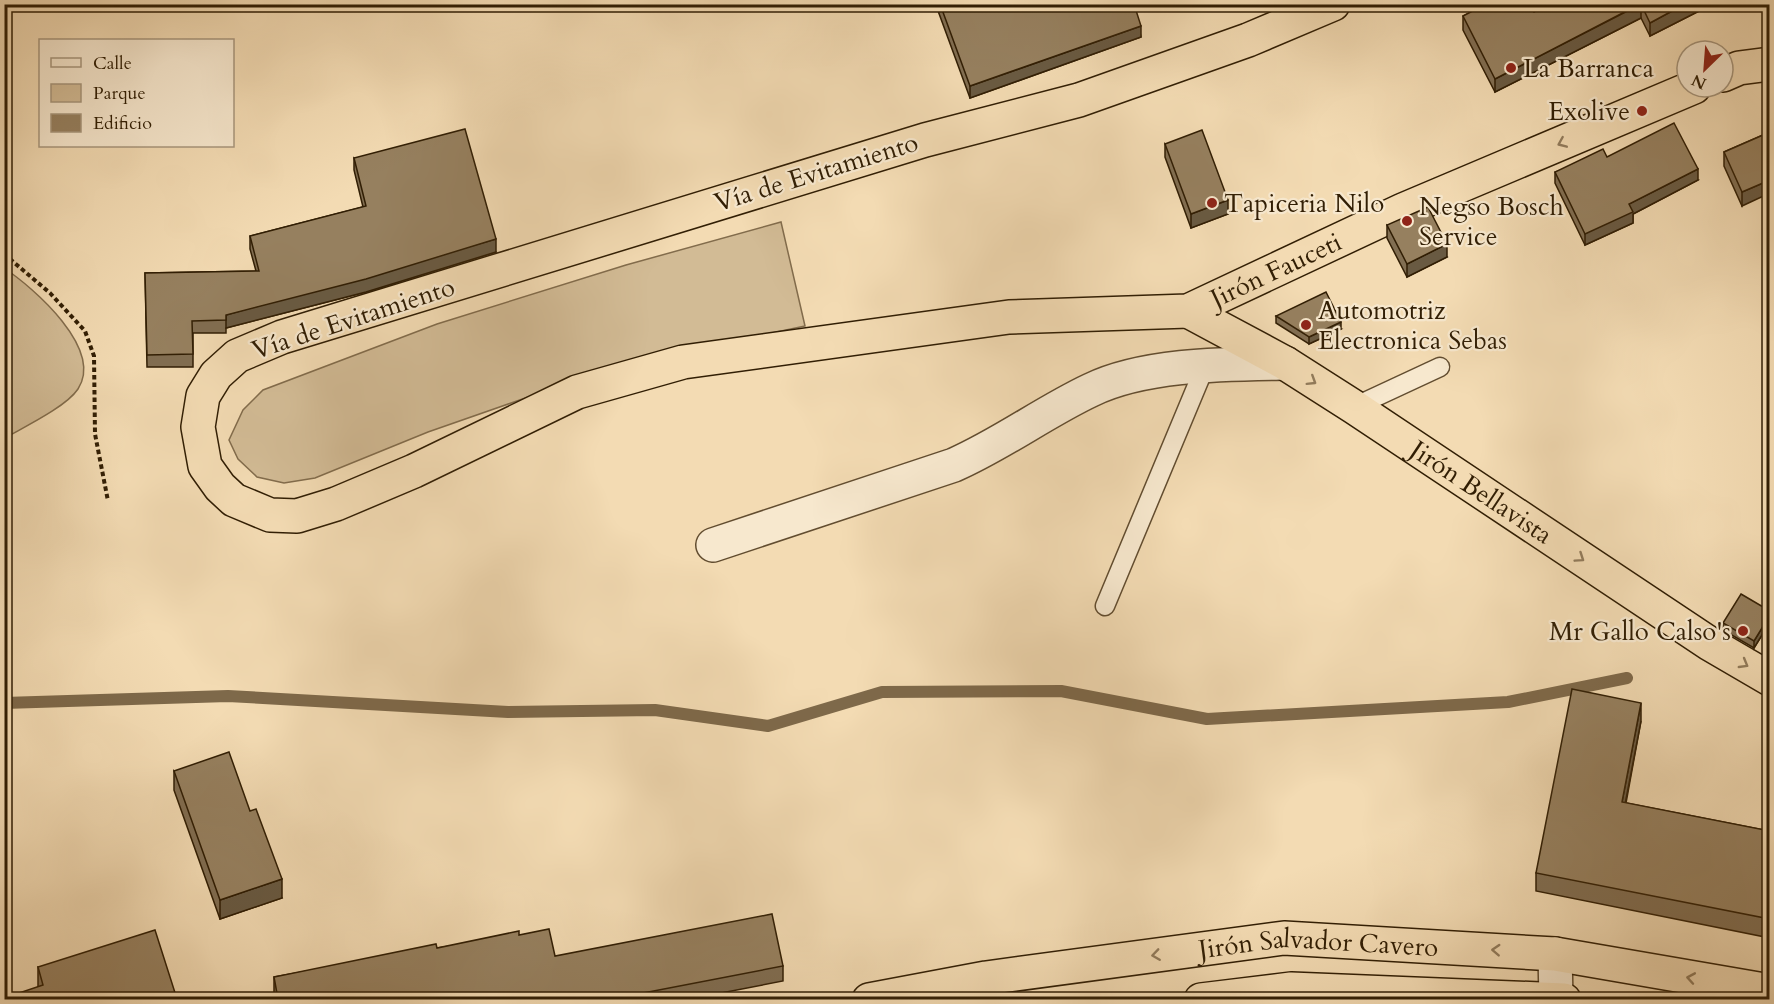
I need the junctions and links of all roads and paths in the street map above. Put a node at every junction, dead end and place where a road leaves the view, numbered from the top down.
1 (1333, 4) edge
2 (1770, 64) edge
3 (1735, 70) edge
4 (1675, 95) edge
5 (4, 254) edge
6 (1188, 311) junction
7 (1285, 363) junction
8 (1206, 364) junction
9 (1440, 367) dead end
10 (1354, 407) junction
11 (108, 501) dead end
12 (713, 545) dead end
13 (1106, 606) dead end
14 (1770, 679) edge
15 (1555, 954) junction
16 (1770, 991) edge
17 (869, 999) edge
18 (1201, 999) edge
19 (1558, 999) edge

1 - 6 highway, Vía de Evitamiento
2 - 3 highway
4 -> 6 highway, Jirón Fauceti
5 - 11 path
6 - 7 highway, Jirón Bellavista
7 - 8 street
7 -> 10 highway, Jirón Bellavista
8 - 12 street
8 - 13 lane
9 - 10 lane
10 -> 14 highway, Jirón Bellavista
16 -> 15 highway, Jirón Salvador Cavero
15 -> 17 highway, Jirón Salvador Cavero
15 - 19 street
18 - 19 highway, Jirón Salvador Cavero

